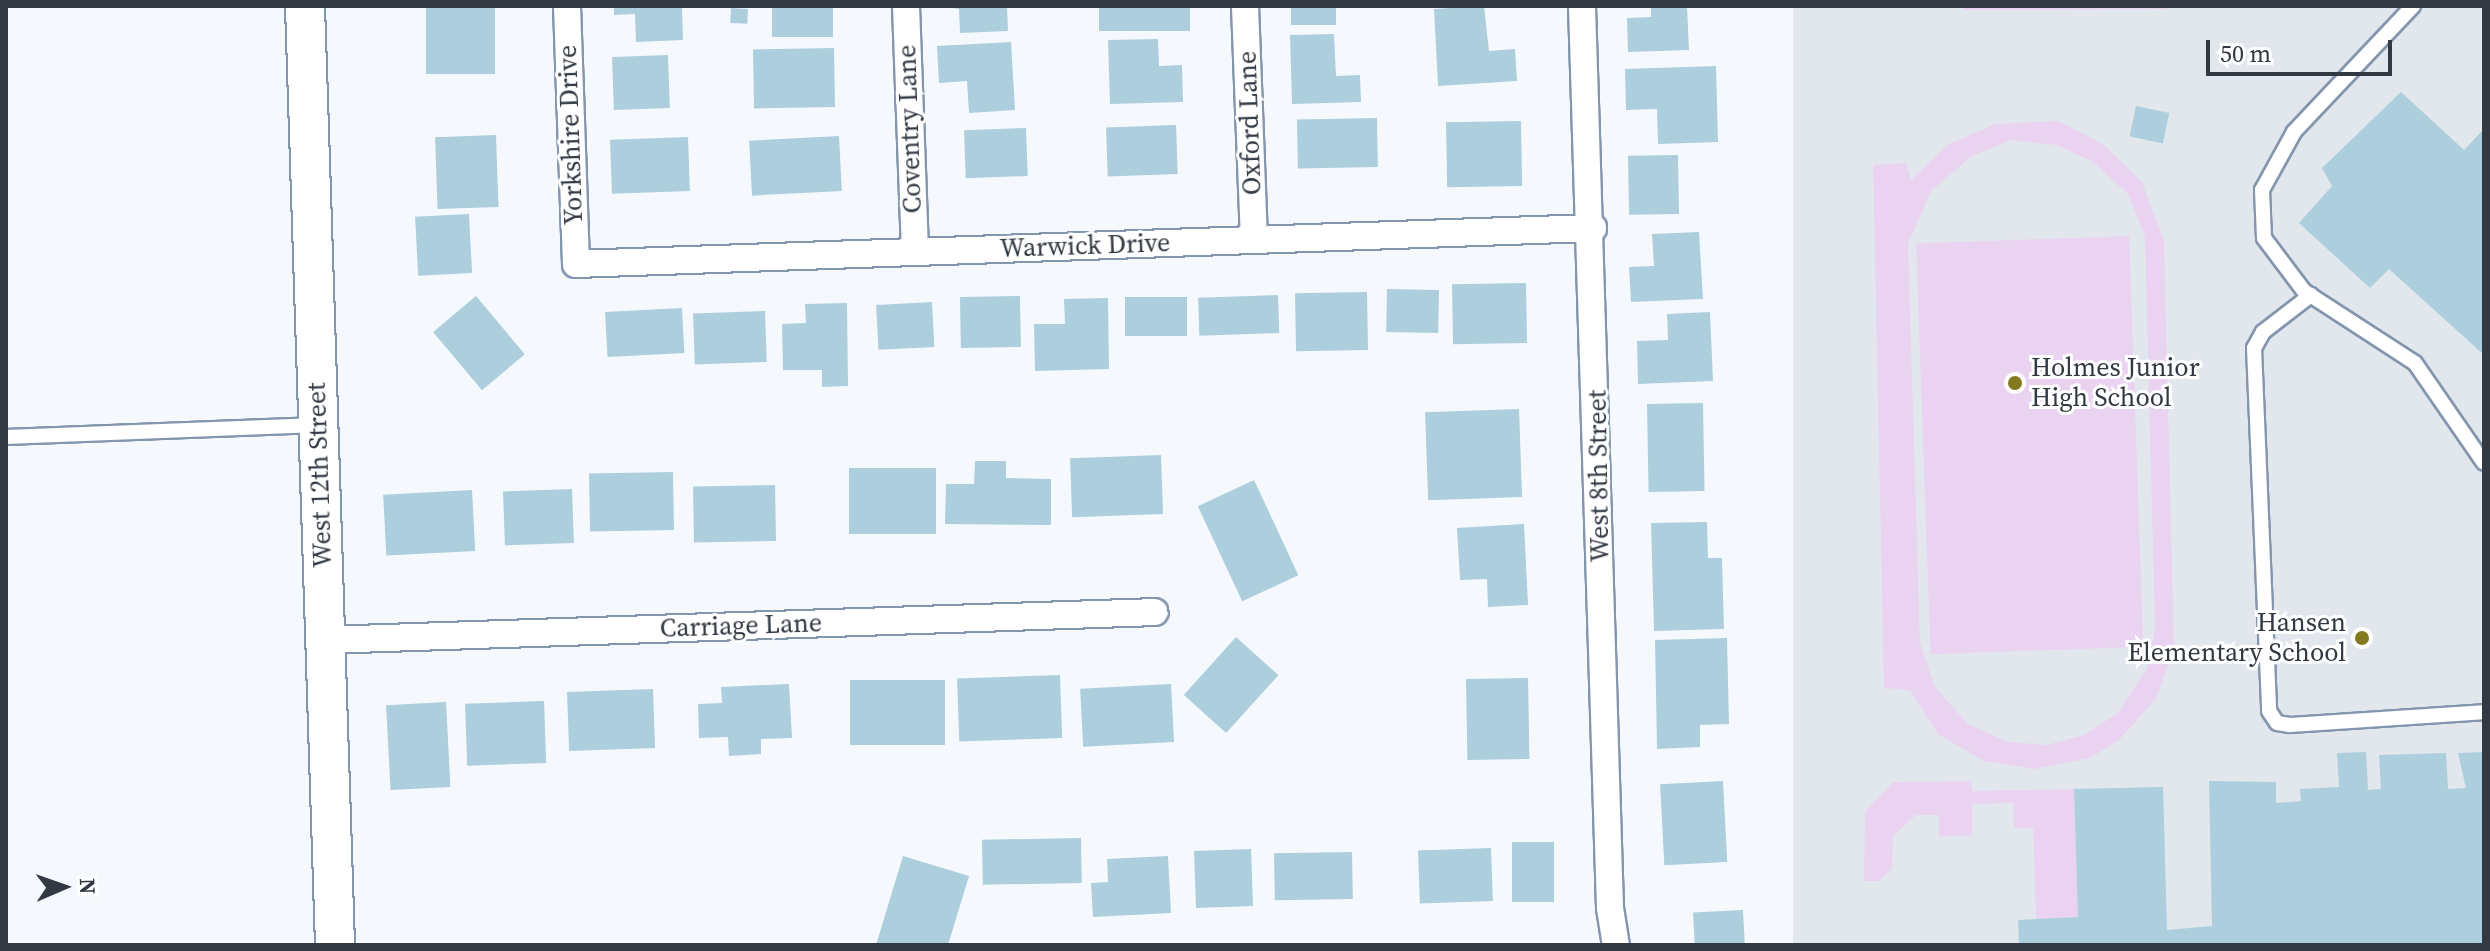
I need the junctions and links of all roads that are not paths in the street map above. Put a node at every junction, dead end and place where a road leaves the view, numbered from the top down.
1 (305, 6) edge
2 (567, 6) edge
3 (906, 6) edge
4 (1245, 6) edge
5 (1582, 6) edge
6 (2413, 6) edge
7 (1593, 228) junction
8 (1254, 240) junction
9 (915, 252) junction
10 (576, 264) joint
11 (2311, 295) junction
12 (318, 425) junction
13 (6, 437) edge
14 (2484, 463) edge
15 (1155, 612) dead end
16 (326, 640) junction
17 (2484, 712) edge
18 (335, 945) edge
19 (1616, 945) edge

1 - 12 main road, West 12th Street
2 - 10 street, Yorkshire Drive
3 - 9 street, Coventry Lane
4 - 8 street, Oxford Lane
5 - 7 street, West 8th Street
6 - 11 lane
7 - 8 street, Warwick Drive
7 - 19 street, West 8th Street
8 - 9 street, Warwick Drive
9 - 10 street, Warwick Drive
11 - 14 lane
11 - 17 lane
12 - 13 lane
12 - 16 main road, West 12th Street
15 - 16 street, Carriage Lane
16 - 18 main road, West 12th Street

